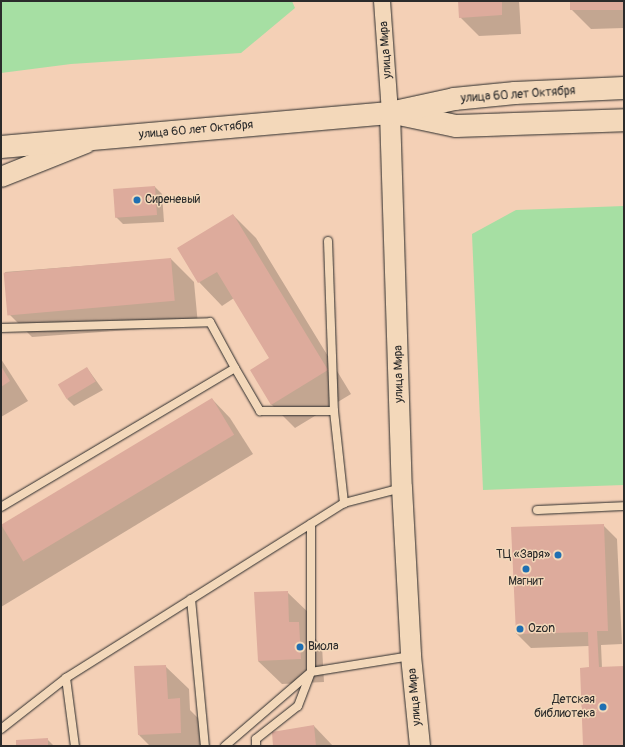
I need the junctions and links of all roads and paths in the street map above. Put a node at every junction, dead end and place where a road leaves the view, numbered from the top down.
1 (382, 1) edge
2 (624, 88) edge
3 (390, 112) junction
4 (624, 120) edge
5 (98, 138) junction
6 (1, 147) edge
7 (1, 177) edge
8 (328, 241) dead end
9 (1, 328) edge
10 (235, 368) junction
11 (334, 411) junction
12 (402, 488) junction
13 (344, 503) junction
14 (624, 506) edge
15 (1, 507) edge
16 (537, 510) dead end
17 (311, 524) junction
18 (191, 599) junction
19 (411, 656) junction
20 (311, 672) junction
21 (66, 678) junction
22 (1, 729) edge
23 (75, 746) edge
24 (205, 746) edge
25 (226, 746) edge
26 (256, 746) edge
27 (420, 746) edge

1 - 3 street, улица Мира
2 - 3 main road, улица 60 лет Октября
3 - 4 main road, улица 60 лет Октября
3 - 5 main road, улица 60 лет Октября
3 - 12 street, улица Мира
5 - 6 main road, улица 60 лет Октября
5 - 7 street
8 - 11 lane
9 - 10 lane
10 - 11 lane
10 - 15 lane
11 - 13 lane
12 - 13 lane
12 - 19 street, улица Мира
13 - 17 lane
14 - 16 lane
17 - 18 lane
17 - 20 lane
18 - 21 lane
18 - 24 lane
19 - 20 lane
19 - 27 street, улица Мира
20 - 25 lane
20 - 26 lane
21 - 22 lane
21 - 23 lane

